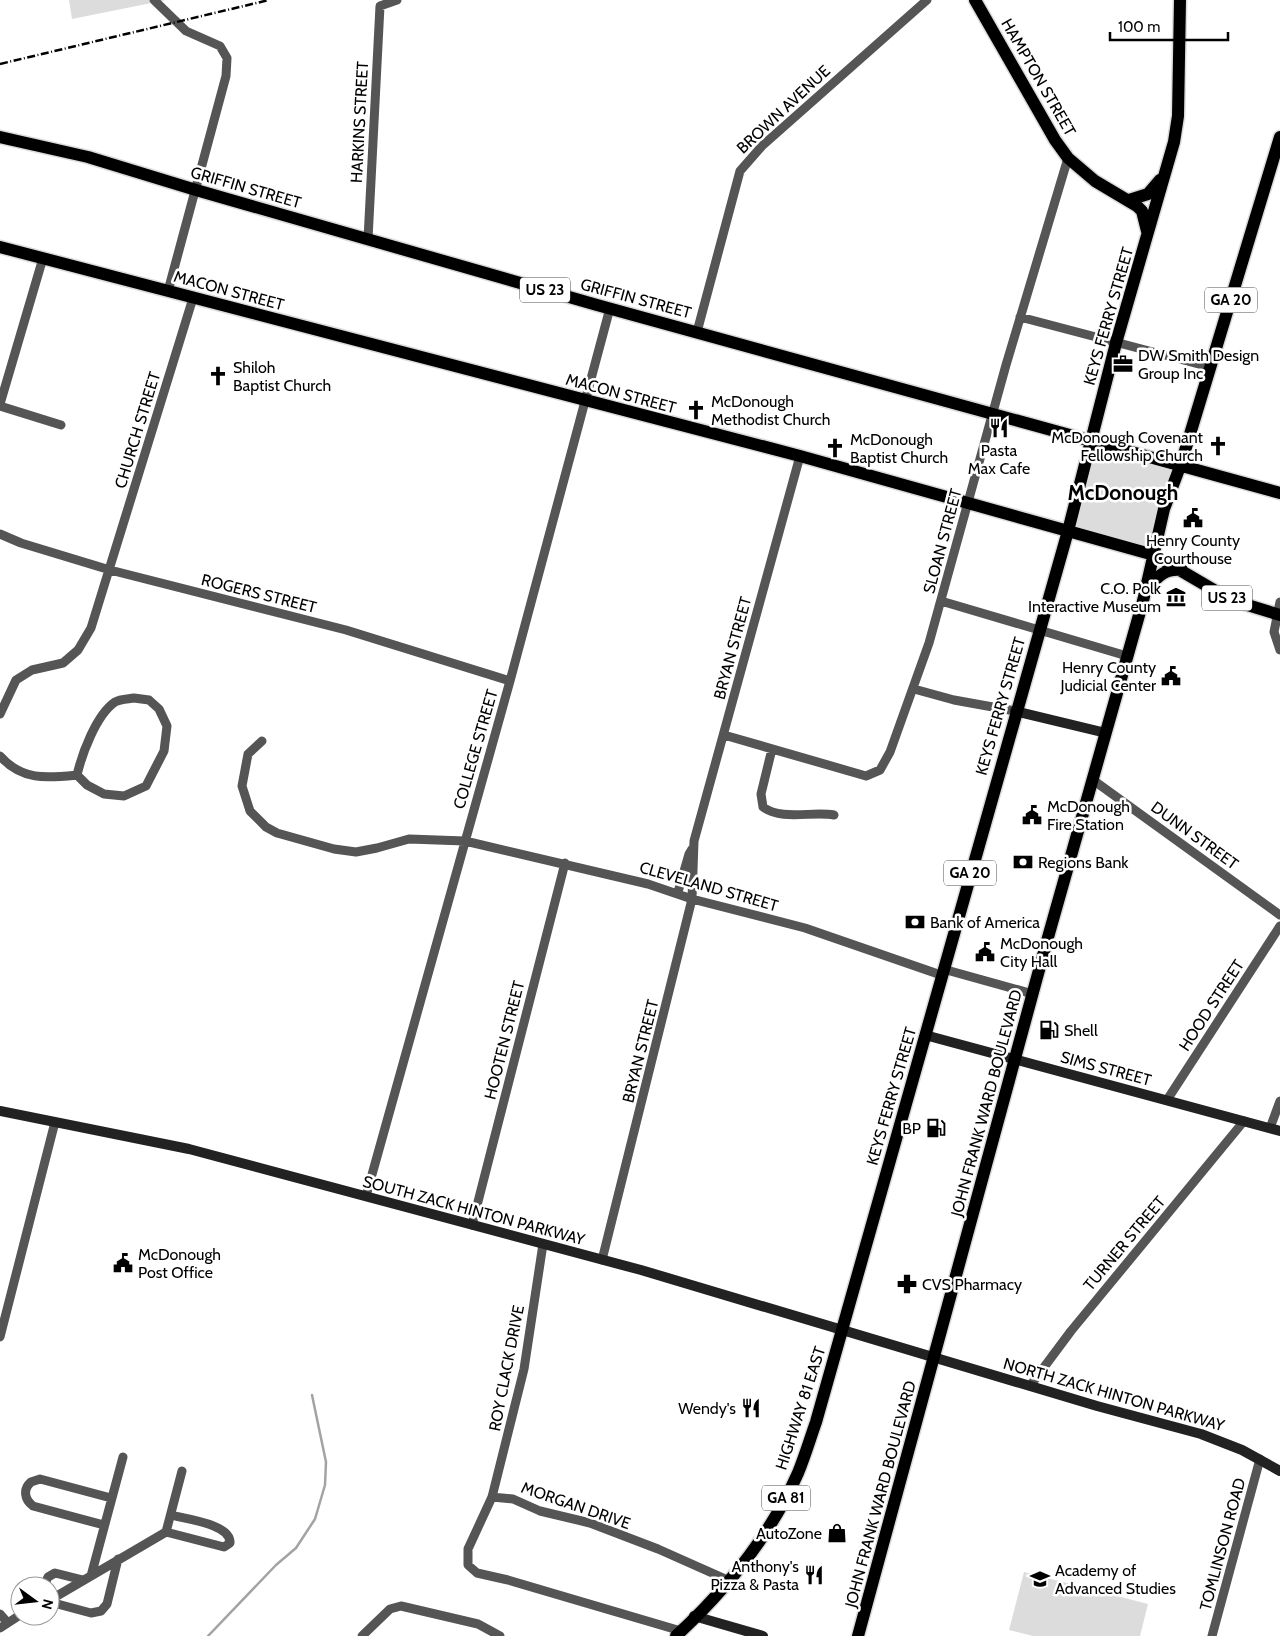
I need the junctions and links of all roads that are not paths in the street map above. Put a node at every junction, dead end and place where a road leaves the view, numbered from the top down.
1 (154, 0) edge
2 (398, 0) edge
3 (927, 0) edge
4 (975, 0) edge
5 (1180, 0) edge
6 (0, 137) edge
7 (1280, 137) edge
8 (1068, 158) junction
9 (1165, 172) junction
10 (196, 190) junction
11 (1129, 200) junction
12 (1147, 236) junction
13 (368, 239) junction
14 (0, 247) edge
15 (43, 258) junction
16 (168, 291) junction
17 (193, 298) junction
18 (610, 308) junction
19 (1020, 317) junction
20 (697, 332) junction
21 (1116, 343) junction
22 (1210, 368) junction
23 (585, 400) junction
24 (0, 405) edge
25 (993, 414) junction
26 (61, 425) dead end
27 (1090, 440) junction
28 (800, 456) junction
29 (1182, 464) junction
30 (1280, 493) edge
31 (967, 502) junction
32 (1068, 531) junction
33 (0, 534) edge
34 (1154, 555) junction
35 (110, 570) junction
36 (1182, 570) junction
37 (1145, 593) junction
38 (941, 601) junction
39 (1280, 602) edge
40 (1278, 615) edge
41 (1038, 630) junction
42 (1280, 649) edge
43 (1127, 656) junction
44 (510, 682) junction
45 (914, 689) junction
46 (1015, 711) junction
47 (0, 714) edge
48 (1106, 733) junction
49 (724, 735) junction
50 (262, 741) dead end
51 (772, 749) junction
52 (0, 756) edge
53 (77, 775) junction
54 (1093, 780) junction
55 (834, 815) dead end
56 (465, 841) junction
57 (693, 848) junction
58 (565, 863) junction
59 (678, 892) junction
60 (692, 899) junction
61 (1280, 915) edge
62 (1280, 926) edge
63 (942, 972) junction
64 (1032, 994) junction
65 (925, 1035) junction
66 (1015, 1059) junction
67 (1167, 1100) junction
68 (1280, 1101) edge
69 (0, 1111) edge
70 (1244, 1121) junction
71 (55, 1122) junction
72 (1275, 1129) edge
73 (366, 1196) junction
74 (472, 1225) junction
75 (543, 1244) junction
76 (602, 1260) junction
77 (842, 1329) junction
78 (0, 1337) edge
79 (935, 1358) junction
80 (1030, 1386) junction
81 (123, 1457) dead end
82 (1260, 1460) junction
83 (182, 1471) dead end
84 (1280, 1471) edge
85 (492, 1497) junction
86 (111, 1498) junction
87 (170, 1515) junction
88 (104, 1525) junction
89 (166, 1532) junction
90 (118, 1560) junction
91 (50, 1576) edge
92 (87, 1578) junction
93 (730, 1581) junction
94 (60, 1595) edge
95 (60, 1604) edge
96 (0, 1614) edge
97 (694, 1616) junction
98 (2, 1626) edge
99 (678, 1634) edge
100 (362, 1636) edge
101 (500, 1636) edge
102 (763, 1636) edge
103 (858, 1636) edge
104 (1212, 1636) edge

1 - 10 street
2 - 13 street, HARKINS STREET
3 - 20 street, BROWN AVENUE
4 - 8 main road, HAMPTON STREET
5 - 9 main road, KEYS FERRY STREET
6 - 10 main road, GRIFFIN STREET / US 23
7 - 22 main road, GA 20
8 - 11 main road, HAMPTON STREET
8 - 19 street, SLOAN STREET
9 - 11 main road
9 - 12 main road, KEYS FERRY STREET
10 - 13 main road, GRIFFIN STREET / US 23
10 - 16 street
11 - 12 main road
12 - 21 main road, KEYS FERRY STREET / GA 20
13 - 18 main road, GRIFFIN STREET / US 23
14 - 15 main road, MACON STREET / US 23
15 - 16 main road, MACON STREET / US 23
15 - 24 street
16 - 17 main road, MACON STREET / US 23
17 - 23 main road, MACON STREET / US 23
17 - 35 street, CHURCH STREET
18 - 20 main road, GRIFFIN STREET / US 23
18 - 23 street, COLLEGE STREET
19 - 21 street
19 - 25 street, SLOAN STREET
20 - 25 main road, GRIFFIN STREET / US 23
21 - 22 street
21 - 27 main road, KEYS FERRY STREET / GA 20
22 - 29 main road, GA 20
23 - 28 main road, MACON STREET / US 23
23 - 44 street, COLLEGE STREET
24 - 26 street
25 - 27 main road, GRIFFIN STREET / US 23
25 - 31 street, SLOAN STREET
27 - 29 main road, US 23
27 - 32 main road, KEYS FERRY STREET / GA 20
28 - 31 main road, MACON STREET / US 23
28 - 49 street, BRYAN STREET
29 - 30 main road, US 23
29 - 34 main road, JOHN FRANK WARD BOULEVARD / GA 20
31 - 32 main road, MACON STREET / US 23
31 - 38 street, SLOAN STREET
32 - 34 main road, MACON STREET / US 23
32 - 41 main road, KEYS FERRY STREET / GA 20
33 - 35 street, ROGERS STREET
34 - 36 main road, MACON STREET / US 23
34 - 37 main road, JOHN FRANK WARD BOULEVARD / GA 20
35 - 44 street, ROGERS STREET
35 - 47 street, CHURCH STREET
36 - 37 main road
36 - 40 main road, MACON STREET / US 23
37 - 43 main road, JOHN FRANK WARD BOULEVARD / GA 20
38 - 41 street
38 - 45 street, SLOAN STREET
39 - 40 street
40 - 42 street
41 - 43 street
41 - 46 main road, KEYS FERRY STREET / GA 20
43 - 48 main road, JOHN FRANK WARD BOULEVARD / GA 20
44 - 56 street, COLLEGE STREET
45 - 46 street
45 - 51 street, SLOAN STREET
46 - 48 main road
46 - 63 main road, KEYS FERRY STREET / GA 20
48 - 54 main road, JOHN FRANK WARD BOULEVARD / GA 20
49 - 51 street, SLOAN STREET
49 - 57 street, BRYAN STREET
50 - 56 street, CLEVELAND STREET
51 - 55 street
52 - 53 street
53 - 53 street
54 - 61 street, DUNN STREET
54 - 64 main road, JOHN FRANK WARD BOULEVARD / GA 20
56 - 58 street, CLEVELAND STREET
56 - 73 street, COLLEGE STREET
57 - 59 street, BRYAN STREET
57 - 60 street, BRYAN STREET
58 - 59 street, CLEVELAND STREET
58 - 74 street, HOOTEN STREET
59 - 60 street, CLEVELAND STREET
60 - 63 street, CLEVELAND STREET
60 - 76 street, BRYAN STREET
62 - 67 street, HOOD STREET
63 - 64 street, CLEVELAND STREET
63 - 65 main road, KEYS FERRY STREET / GA 20
64 - 66 main road, JOHN FRANK WARD BOULEVARD / GA 20
65 - 66 main road, SIMS STREET
65 - 77 main road, KEYS FERRY STREET / GA 20
66 - 67 main road, SIMS STREET
66 - 79 main road, JOHN FRANK WARD BOULEVARD / GA 20
67 - 70 main road, SIMS STREET
68 - 72 street
69 - 71 main road, SOUTH ZACK HINTON PARKWAY
70 - 72 main road, SIMS STREET
70 - 80 street, TURNER STREET
71 - 73 main road, SOUTH ZACK HINTON PARKWAY
71 - 78 street
73 - 74 main road, SOUTH ZACK HINTON PARKWAY
74 - 75 main road, SOUTH ZACK HINTON PARKWAY
75 - 76 main road, SOUTH ZACK HINTON PARKWAY
75 - 85 street, ROY CLACK DRIVE
76 - 77 main road, SOUTH ZACK HINTON PARKWAY
77 - 79 main road, SOUTH ZACK HINTON PARKWAY
77 - 93 main road, HIGHWAY 81 EAST / GA 81
79 - 80 main road, NORTH ZACK HINTON PARKWAY
79 - 103 main road, JOHN FRANK WARD BOULEVARD
80 - 82 main road, NORTH ZACK HINTON PARKWAY
81 - 86 street
82 - 84 main road, NORTH ZACK HINTON PARKWAY
82 - 104 street, TOMLINSON ROAD
83 - 87 street
85 - 93 street, MORGAN DRIVE
85 - 99 street
86 - 88 street
86 - 88 street
87 - 89 street
87 - 89 street
88 - 92 street
89 - 90 street
90 - 92 street
90 - 95 street
91 - 92 street
92 - 94 street
93 - 97 main road, HIGHWAY 81 EAST / GA 81
96 - 98 street
97 - 99 main road, HIGHWAY 81 EAST / GA 81
97 - 102 main road
100 - 101 street

